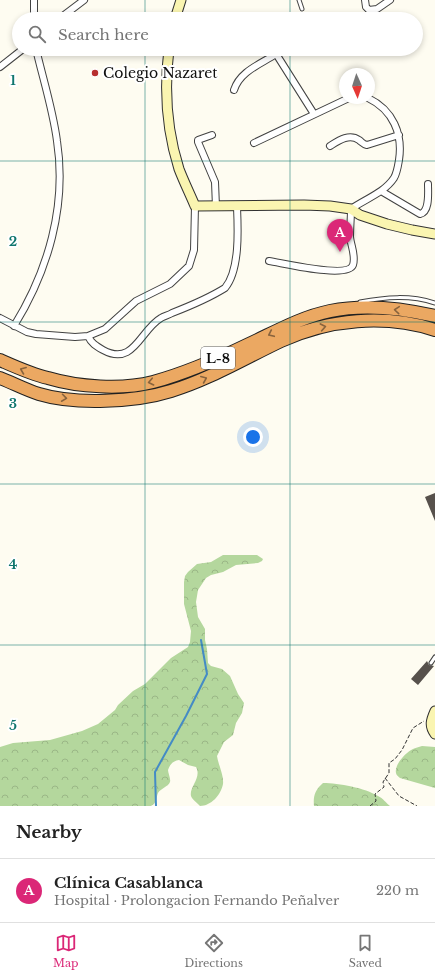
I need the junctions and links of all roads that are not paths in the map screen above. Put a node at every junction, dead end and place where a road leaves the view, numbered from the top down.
1 (34, 0) edge
2 (84, 0) edge
3 (181, 0) edge
4 (299, 0) edge
5 (365, 0) edge
6 (390, 0) edge
7 (302, 9) dead end
8 (34, 12) edge
9 (68, 12) edge
10 (177, 12) edge
11 (13, 56) edge
12 (38, 56) edge
13 (169, 56) edge
14 (269, 56) edge
15 (278, 56) edge
16 (0, 67) edge
17 (234, 90) dead end
18 (375, 102) edge
19 (339, 103) edge
20 (314, 114) junction
21 (212, 135) dead end
22 (399, 135) junction
23 (254, 143) dead end
24 (330, 146) dead end
25 (428, 184) dead end
26 (381, 192) junction
27 (195, 206) junction
28 (216, 207) junction
29 (237, 207) junction
30 (351, 209) junction
31 (435, 234) edge
32 (269, 261) dead end
33 (357, 303) dead end
34 (435, 303) edge
35 (351, 304) dead end
36 (330, 311) junction
37 (435, 316) edge
38 (0, 318) edge
39 (14, 326) junction
40 (435, 330) edge
41 (88, 336) junction
42 (0, 360) edge
43 (0, 378) edge
44 (435, 657) edge
45 (431, 663) dead end
46 (435, 711) edge
47 (435, 734) edge

1 - 8 street
2 - 9 street
3 - 10 main road
4 - 7 lane
5 - 6 street
11 - 16 street
12 - 39 street
13 - 27 main road
14 - 17 street
15 - 20 street
18 - 22 street
19 - 20 street
20 - 23 street
21 - 28 street
22 - 24 street
22 - 26 street
25 - 26 street
26 - 30 street
27 - 28 main road
27 - 41 street
28 - 29 main road
29 - 30 main road
29 - 41 street
30 - 31 main road
30 - 32 street
33 - 34 lane
35 - 36 lane
37 -> 36 highway, L-8
36 -> 42 highway, L-8
38 - 39 street
39 - 41 street
43 -> 40 highway, L-8
44 - 45 lane
46 - 47 main road

